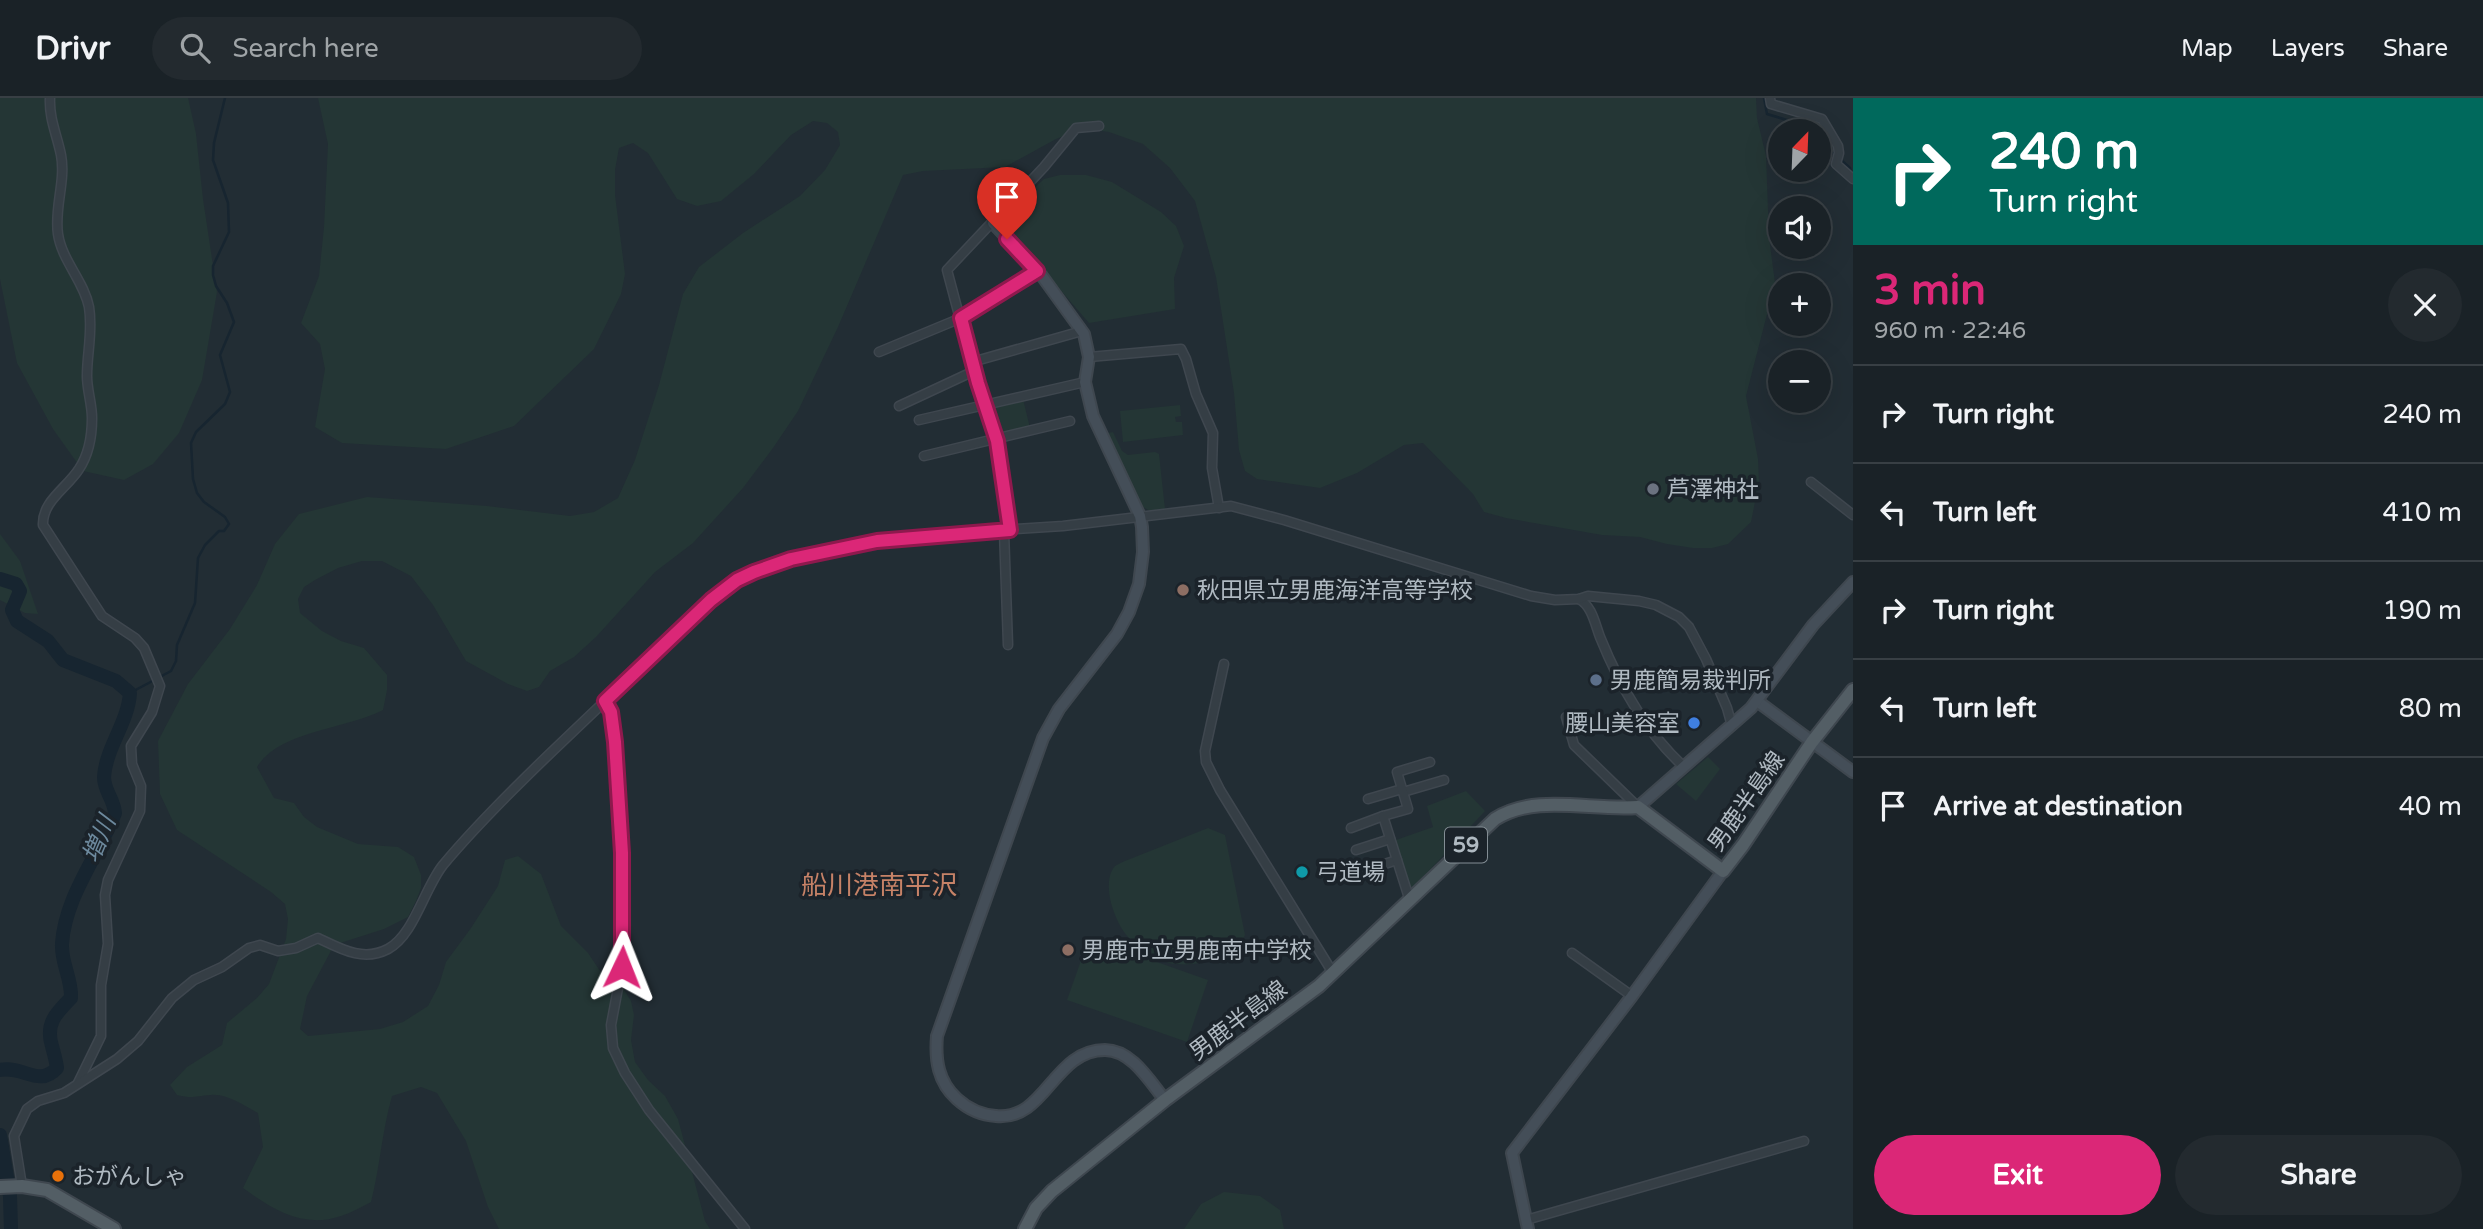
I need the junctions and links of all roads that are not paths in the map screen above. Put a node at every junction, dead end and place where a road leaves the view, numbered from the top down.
1 (50, 98) edge
2 (1770, 98) edge
3 (1099, 125) dead end
4 (1853, 179) edge
5 (993, 223) junction
6 (1037, 271) junction
7 (961, 318) junction
8 (1082, 331) junction
9 (879, 352) dead end
10 (1089, 357) junction
11 (973, 367) junction
12 (1085, 382) junction
13 (985, 404) junction
14 (899, 406) dead end
15 (919, 420) dead end
16 (1070, 421) dead end
17 (997, 441) junction
18 (924, 456) dead end
19 (1811, 482) dead end
20 (1219, 508) junction
21 (1853, 515) edge
22 (1140, 516) junction
23 (1007, 530) junction
24 (1853, 582) edge
25 (1579, 599) junction
26 (1008, 645) dead end
27 (1224, 664) dead end
28 (1853, 690) edge
29 (605, 701) junction
30 (1757, 701) junction
31 (1566, 717) dead end
32 (1732, 726) junction
33 (1812, 742) junction
34 (1430, 762) dead end
35 (1683, 766) junction
36 (1853, 772) edge
37 (1444, 780) dead end
38 (1403, 790) junction
39 (1368, 799) dead end
40 (1638, 807) junction
41 (1383, 816) junction
42 (1351, 828) dead end
43 (1390, 839) junction
44 (1356, 850) dead end
45 (1397, 860) junction
46 (1723, 871) junction
47 (1360, 872) dead end
48 (1410, 901) junction
49 (1572, 953) dead end
50 (1333, 973) junction
51 (1632, 996) junction
52 (77, 1086) junction
53 (1165, 1100) junction
54 (1804, 1141) dead end
55 (22, 1186) junction
56 (0, 1187) edge
57 (1527, 1224) edge
58 (114, 1229) edge
59 (745, 1229) edge
60 (1025, 1229) edge

1 - 52 street
2 - 4 street
3 - 5 street
5 - 6 street
5 - 7 street
6 - 7 street
6 - 8 street
7 - 9 street
7 - 11 street
8 - 10 street
8 - 11 street
10 - 12 street
10 - 20 street
11 - 13 street
11 - 14 street
12 - 13 street
12 - 22 street
13 - 15 street
13 - 17 street
16 - 17 street
17 - 18 street
17 - 23 street
19 - 21 street
20 - 22 street
20 - 25 street
22 - 23 street
22 - 53 street
23 - 26 street
23 - 29 street
24 - 30 street
25 - 32 street
25 - 35 street
27 - 50 street
28 - 33 main road, 男鹿半島線
29 - 52 street
29 - 59 street
30 - 32 street
30 - 33 street
31 - 40 street
32 - 35 street
33 - 36 street
33 - 46 main road, 男鹿半島線
34 - 38 street
35 - 40 street
37 - 38 street
38 - 39 street
38 - 41 street
40 - 46 main road, 男鹿半島線
40 - 48 main road, 男鹿半島線 / 59
41 - 42 street
41 - 43 street
43 - 44 street
43 - 45 street
45 - 47 street
45 - 48 street
46 - 51 street
48 - 50 main road, 男鹿半島線 / 59
49 - 51 street
50 - 53 main road, 男鹿半島線 / 59
51 - 57 street
52 - 55 street
53 - 60 main road, 男鹿半島線 / 59
54 - 57 street
55 - 56 main road
55 - 58 main road

